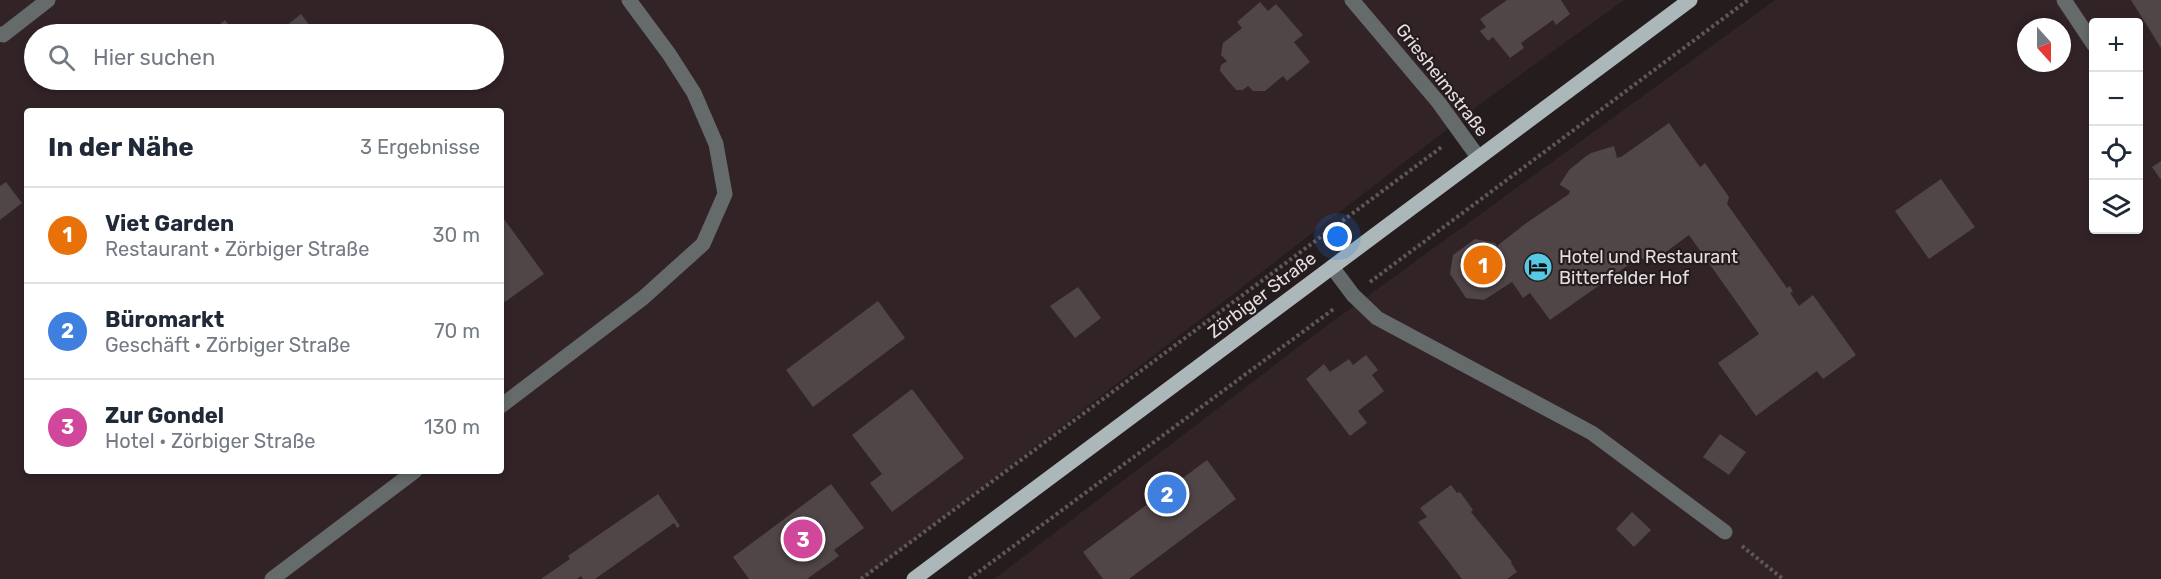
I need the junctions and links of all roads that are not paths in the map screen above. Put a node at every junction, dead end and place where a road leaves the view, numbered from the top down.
1 (48, 0) edge
2 (629, 0) edge
3 (1352, 0) edge
4 (1690, 0) edge
5 (2064, 0) edge
6 (0, 34) edge
7 (2089, 38) edge
8 (1478, 157) junction
9 (1332, 267) junction
10 (504, 404) edge
11 (411, 474) edge
12 (1725, 532) road end
13 (272, 579) edge
14 (914, 579) edge

1 - 6 street
2 - 10 street
3 - 8 street, Griesheimstraße
4 - 8 main road, Zörbiger Straße
5 - 7 street
8 - 9 main road, Zörbiger Straße
9 - 12 street
9 - 14 main road, Zörbiger Straße
11 - 13 street

